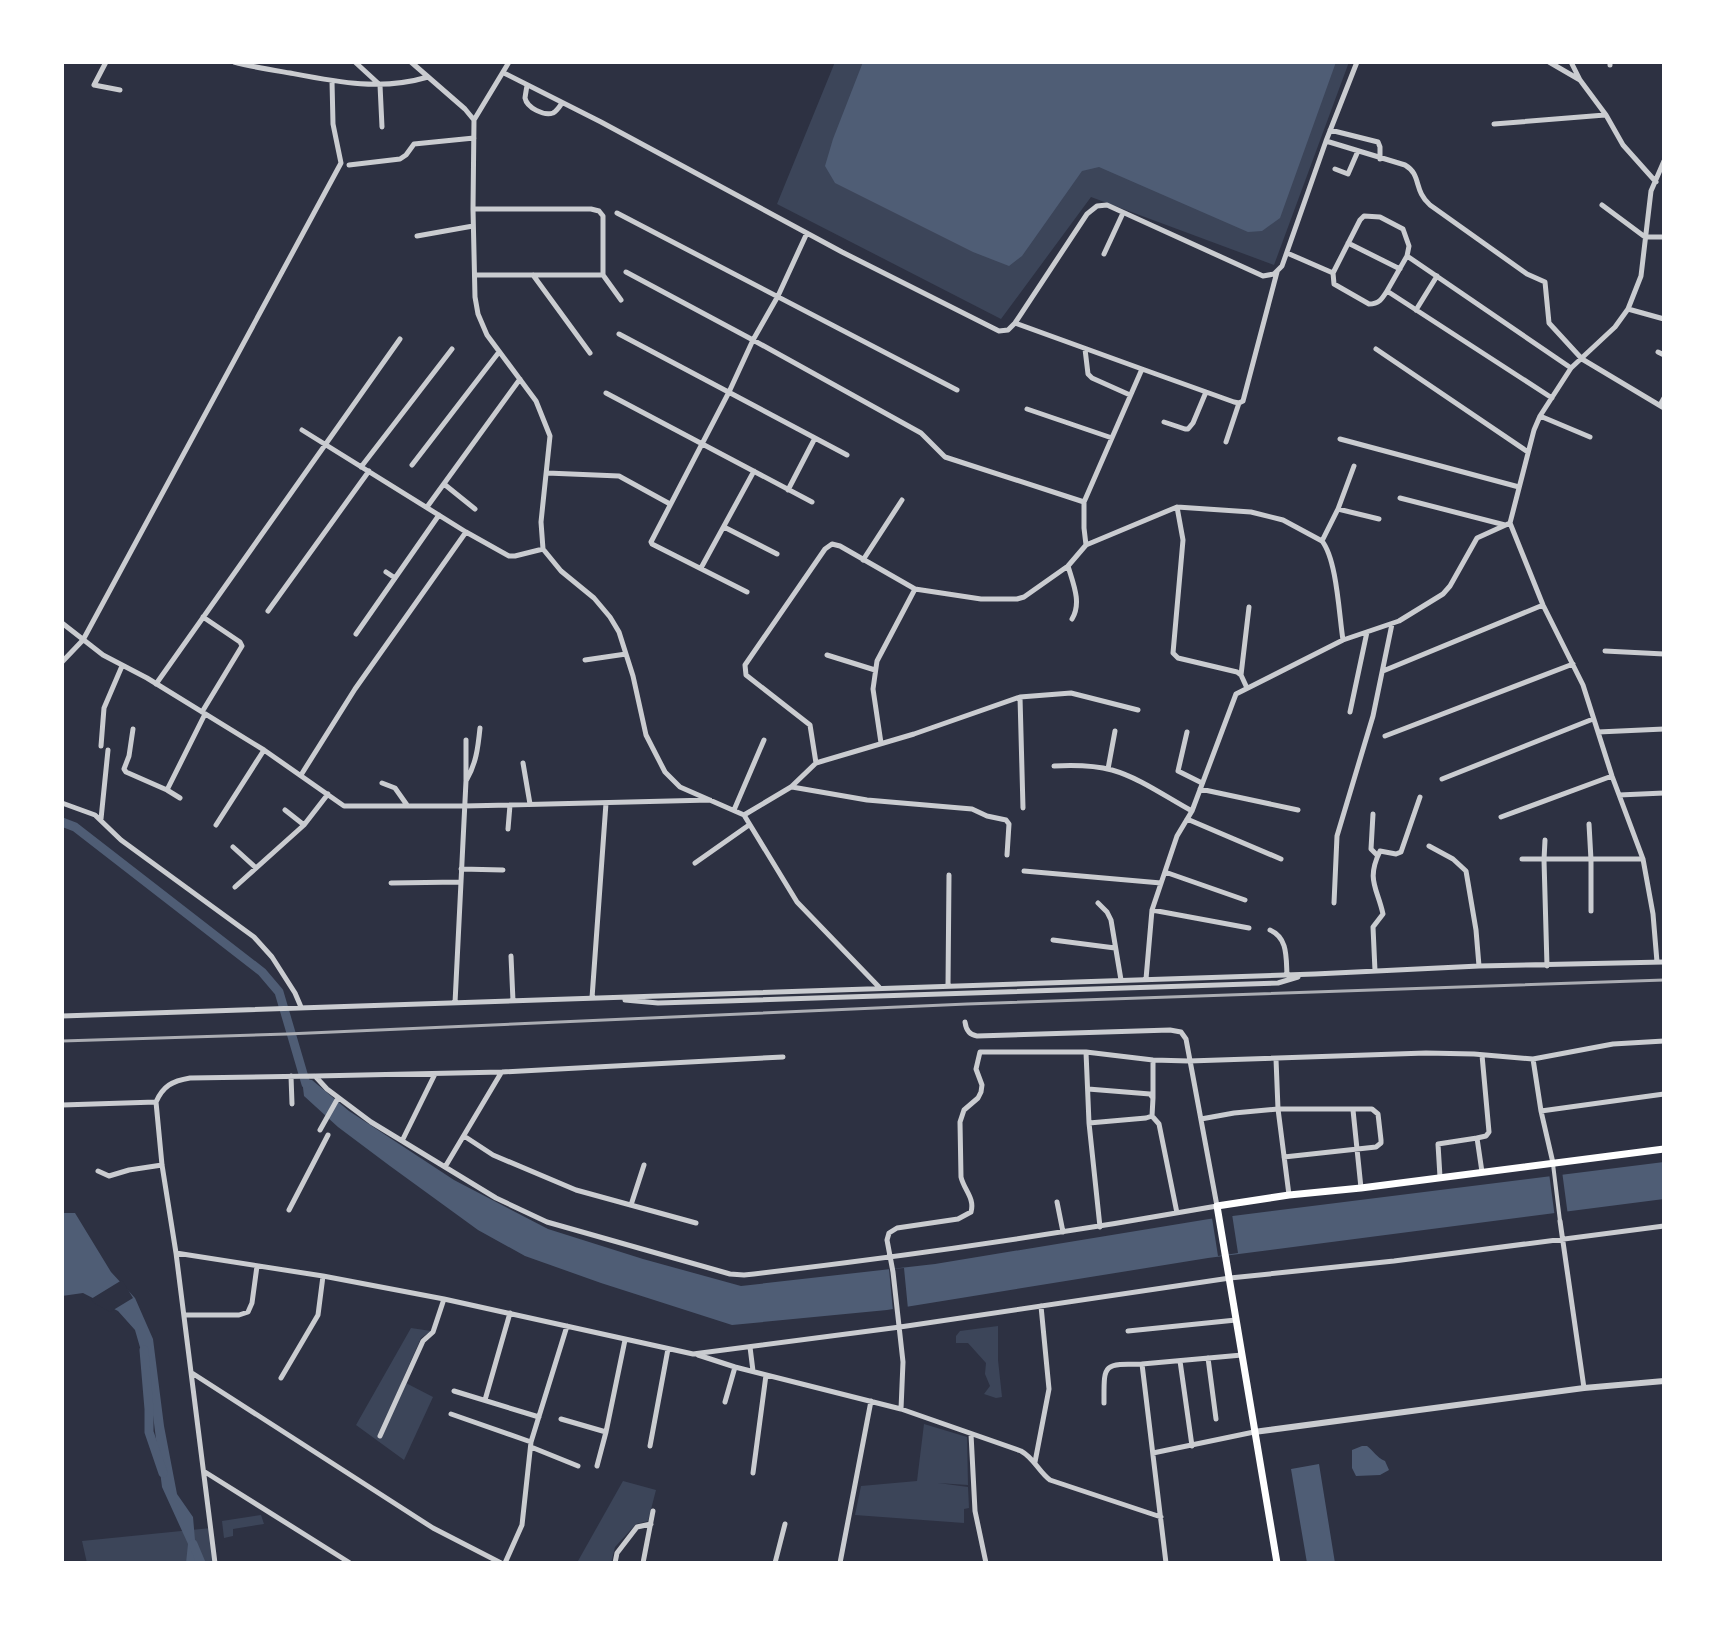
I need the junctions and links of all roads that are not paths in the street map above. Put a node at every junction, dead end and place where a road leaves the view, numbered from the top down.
1 (106, 62) edge
2 (234, 62) edge
3 (355, 62) edge
4 (411, 62) edge
5 (509, 62) edge
6 (1357, 62) edge
7 (1549, 62) edge
8 (1574, 63) edge
9 (504, 73) junction
10 (428, 77) junction
11 (1580, 80) junction
12 (332, 81) junction
13 (380, 85) junction
14 (527, 85) junction
15 (120, 90) dead end
16 (562, 103) junction
17 (1606, 115) junction
18 (474, 120) junction
19 (1494, 124) dead end
20 (382, 127) dead end
21 (1330, 130) junction
22 (474, 138) junction
23 (1326, 141) junction
24 (1358, 151) junction
25 (1380, 159) junction
26 (1664, 161) edge
27 (349, 165) dead end
28 (1335, 169) dead end
29 (1656, 182) junction
30 (1602, 205) dead end
31 (473, 209) junction
32 (617, 213) dead end
33 (1123, 213) junction
34 (473, 226) junction
35 (807, 233) junction
36 (417, 236) dead end
37 (1645, 237) junction
38 (1664, 237) edge
39 (1348, 243) junction
40 (1287, 253) junction
41 (1104, 254) dead end
42 (1407, 256) junction
43 (1400, 269) junction
44 (626, 272) dead end
45 (1277, 272) junction
46 (1333, 273) junction
47 (475, 275) junction
48 (533, 275) junction
49 (603, 275) junction
50 (1437, 276) junction
51 (1387, 291) junction
52 (778, 296) junction
53 (621, 300) dead end
54 (1628, 309) junction
55 (1416, 310) junction
56 (1664, 319) edge
57 (1015, 323) junction
58 (619, 334) dead end
59 (400, 339) dead end
60 (753, 340) junction
61 (452, 349) dead end
62 (1085, 349) junction
63 (1376, 349) dead end
64 (499, 352) junction
65 (590, 353) dead end
66 (1582, 359) junction
67 (1571, 368) junction
68 (1142, 369) junction
69 (520, 379) junction
70 (957, 390) dead end
71 (729, 392) junction
72 (1206, 392) junction
73 (606, 393) dead end
74 (1130, 395) junction
75 (1552, 398) junction
76 (1664, 398) edge
77 (1239, 403) junction
78 (1662, 406) edge
79 (1027, 409) dead end
80 (1540, 416) junction
81 (1164, 422) dead end
82 (302, 430) dead end
83 (1590, 437) dead end
84 (815, 438) junction
85 (1112, 438) junction
86 (1340, 439) dead end
87 (1226, 442) dead end
88 (702, 443) junction
89 (326, 444) junction
90 (1528, 453) junction
91 (847, 455) dead end
92 (412, 465) dead end
93 (1354, 466) dead end
94 (361, 467) junction
95 (369, 471) junction
96 (754, 471) junction
97 (547, 473) junction
98 (444, 484) junction
99 (1519, 487) junction
100 (788, 490) junction
101 (1400, 498) dead end
102 (902, 500) dead end
103 (812, 502) dead end
104 (1084, 502) junction
105 (670, 504) junction
106 (427, 507) junction
107 (1177, 507) junction
108 (475, 509) dead end
109 (1338, 509) junction
110 (439, 515) junction
111 (1379, 519) dead end
112 (1508, 524) junction
113 (724, 527) junction
114 (466, 532) junction
115 (1322, 541) junction
116 (1086, 545) junction
117 (543, 549) junction
118 (777, 554) dead end
119 (863, 560) junction
120 (1068, 566) junction
121 (701, 568) junction
122 (386, 572) dead end
123 (395, 578) junction
124 (915, 589) junction
125 (747, 592) dead end
126 (1543, 605) junction
127 (1249, 607) dead end
128 (268, 611) dead end
129 (203, 617) junction
130 (1072, 619) dead end
131 (62, 623) edge
132 (1392, 624) junction
133 (1367, 631) junction
134 (356, 634) dead end
135 (83, 640) junction
136 (1343, 640) junction
137 (1605, 651) dead end
138 (626, 654) junction
139 (1664, 654) edge
140 (827, 655) dead end
141 (585, 660) dead end
142 (62, 662) edge
143 (1573, 664) junction
144 (122, 666) junction
145 (876, 670) junction
146 (1382, 672) junction
147 (1241, 675) junction
148 (156, 684) junction
149 (1247, 688) junction
150 (1020, 697) junction
151 (1138, 710) dead end
152 (1350, 712) dead end
153 (203, 713) junction
154 (1593, 719) junction
155 (480, 728) dead end
156 (133, 729) dead end
157 (1664, 729) edge
158 (1115, 731) dead end
159 (1187, 732) dead end
160 (1598, 732) junction
161 (1385, 736) dead end
162 (466, 740) dead end
163 (764, 740) dead end
164 (881, 743) junction
165 (101, 746) dead end
166 (108, 750) dead end
167 (264, 750) junction
168 (523, 763) dead end
169 (816, 763) junction
170 (1054, 766) dead end
171 (1108, 769) junction
172 (301, 775) junction
173 (1612, 776) junction
174 (1442, 779) dead end
175 (466, 781) junction
176 (382, 783) dead end
177 (1201, 786) junction
178 (791, 787) junction
179 (167, 790) junction
180 (1664, 793) edge
181 (328, 794) junction
182 (1619, 795) junction
183 (1420, 797) dead end
184 (180, 798) dead end
185 (712, 800) junction
186 (62, 803) edge
187 (606, 803) junction
188 (530, 804) junction
189 (510, 805) junction
190 (407, 806) junction
191 (464, 806) junction
192 (1023, 808) dead end
193 (285, 810) dead end
194 (734, 810) junction
195 (1298, 810) dead end
196 (1192, 811) junction
197 (1373, 814) dead end
198 (744, 815) junction
199 (1501, 817) dead end
200 (1187, 819) junction
201 (101, 820) junction
202 (1589, 824) dead end
203 (216, 825) dead end
204 (304, 825) junction
205 (749, 825) junction
206 (508, 829) dead end
207 (1545, 840) dead end
208 (1429, 846) dead end
209 (233, 847) dead end
210 (1007, 855) dead end
211 (1377, 855) junction
212 (1281, 859) dead end
213 (1522, 859) dead end
214 (1643, 859) junction
215 (1544, 860) junction
216 (1591, 860) junction
217 (695, 863) dead end
218 (256, 868) junction
219 (461, 869) junction
220 (503, 870) dead end
221 (1024, 871) dead end
222 (1165, 872) junction
223 (949, 875) dead end
224 (460, 882) junction
225 (391, 883) dead end
226 (1161, 883) junction
227 (235, 887) dead end
228 (1245, 900) dead end
229 (1098, 903) dead end
230 (1334, 903) dead end
231 (1152, 910) junction
232 (1591, 911) dead end
233 (1249, 928) dead end
234 (1270, 930) dead end
235 (1053, 940) dead end
236 (1115, 948) junction
237 (511, 956) dead end
238 (1661, 962) edge
239 (1479, 966) junction
240 (1547, 966) junction
241 (1375, 971) junction
242 (1307, 974) junction
243 (1287, 975) junction
244 (1146, 979) junction
245 (1121, 980) junction
246 (948, 986) junction
247 (879, 988) junction
248 (592, 998) junction
249 (608, 998) junction
250 (513, 1001) junction
251 (455, 1003) junction
252 (301, 1007) junction
253 (62, 1016) edge
254 (965, 1022) dead end
255 (1664, 1041) edge
256 (1086, 1052) junction
257 (1482, 1055) junction
258 (783, 1057) dead end
259 (1276, 1059) junction
260 (1533, 1059) junction
261 (1153, 1060) junction
262 (1189, 1061) junction
263 (502, 1072) junction
264 (435, 1074) junction
265 (293, 1076) junction
266 (313, 1076) junction
267 (1088, 1089) junction
268 (1664, 1094) edge
269 (1153, 1098) junction
270 (336, 1101) junction
271 (156, 1102) junction
272 (292, 1104) dead end
273 (62, 1105) edge
274 (1278, 1109) junction
275 (1353, 1110) junction
276 (1541, 1111) junction
277 (1152, 1116) junction
278 (1201, 1119) junction
279 (1089, 1123) junction
280 (322, 1128) dead end
281 (328, 1135) dead end
282 (464, 1136) junction
283 (1477, 1138) junction
284 (402, 1141) junction
285 (1664, 1149) edge
286 (1357, 1150) junction
287 (1284, 1157) junction
288 (162, 1165) junction
289 (644, 1165) dead end
290 (445, 1167) junction
291 (1553, 1167) junction
292 (98, 1171) dead end
293 (1482, 1172) junction
294 (1440, 1177) junction
295 (1361, 1188) junction
296 (1289, 1195) junction
297 (1057, 1202) dead end
298 (631, 1205) junction
299 (289, 1210) dead end
300 (1217, 1210) junction
301 (1177, 1213) junction
302 (1560, 1221) joint
303 (696, 1223) dead end
304 (1664, 1226) edge
305 (1100, 1227) junction
306 (1063, 1232) junction
307 (1562, 1239) junction
308 (176, 1253) junction
309 (891, 1258) junction
310 (257, 1266) junction
311 (323, 1276) junction
312 (1230, 1278) junction
313 (444, 1299) junction
314 (1041, 1306) junction
315 (510, 1313) junction
316 (184, 1315) junction
317 (1236, 1320) junction
318 (567, 1326) junction
319 (900, 1327) junction
320 (1128, 1331) dead end
321 (625, 1340) junction
322 (750, 1347) junction
323 (668, 1349) junction
324 (693, 1354) junction
325 (1242, 1355) junction
326 (1208, 1358) junction
327 (1180, 1361) junction
328 (1142, 1364) junction
329 (735, 1367) junction
330 (753, 1371) junction
331 (191, 1373) junction
332 (766, 1375) junction
333 (281, 1378) dead end
334 (1664, 1381) edge
335 (1584, 1388) junction
336 (454, 1391) dead end
337 (485, 1400) junction
338 (871, 1401) junction
339 (725, 1402) dead end
340 (1104, 1403) dead end
341 (901, 1409) junction
342 (451, 1414) dead end
343 (539, 1417) junction
344 (561, 1419) dead end
345 (1216, 1419) dead end
346 (606, 1432) junction
347 (1254, 1432) junction
348 (971, 1434) junction
349 (380, 1436) dead end
350 (531, 1444) junction
351 (650, 1446) dead end
352 (1192, 1446) junction
353 (1153, 1453) junction
354 (1035, 1462) junction
355 (578, 1466) dead end
356 (597, 1466) dead end
357 (204, 1471) junction
358 (753, 1473) dead end
359 (653, 1511) dead end
360 (1161, 1517) junction
361 (651, 1524) junction
362 (785, 1524) dead end
363 (215, 1563) edge
364 (350, 1563) edge
365 (503, 1563) edge
366 (615, 1563) edge
367 (643, 1563) edge
368 (775, 1563) edge
369 (840, 1563) edge
370 (986, 1563) edge
371 (1166, 1563) edge
372 (1277, 1563) edge

1 - 15 street
2 - 12 street
3 - 13 street
4 - 10 street
5 - 9 street
6 - 21 street
7 - 11 street
8 - 11 street
9 - 14 street
9 - 18 street
10 - 13 street
10 - 18 street
11 - 17 street
12 - 13 street
12 - 135 street
13 - 20 street
14 - 16 street
14 - 16 street
16 - 35 street
17 - 19 street
17 - 29 street
18 - 22 street
21 - 23 street
21 - 25 street
22 - 27 street
22 - 31 street
23 - 24 street
23 - 40 street
24 - 25 street
24 - 28 street
25 - 66 street
26 - 29 street
29 - 37 street
30 - 37 street
31 - 34 street
31 - 49 street
32 - 52 street
33 - 41 street
33 - 45 street
33 - 57 street
34 - 36 street
34 - 47 street
35 - 52 street
35 - 57 street
37 - 38 street
37 - 54 street
39 - 42 street
39 - 43 street
39 - 46 street
40 - 45 street
40 - 46 street
42 - 43 street
42 - 50 street
43 - 51 street
44 - 60 street
45 - 77 street
46 - 51 street
47 - 48 street
47 - 64 street
48 - 49 street
48 - 65 street
49 - 53 street
50 - 55 street
50 - 67 street
51 - 55 street
52 - 60 street
52 - 70 street
54 - 56 street
54 - 66 street
55 - 75 street
57 - 62 street
58 - 71 street
59 - 89 street
60 - 71 street
60 - 104 street
61 - 94 street
62 - 68 street
62 - 74 street
63 - 90 street
64 - 69 street
64 - 92 street
66 - 67 street
66 - 78 street
67 - 75 street
68 - 72 street
68 - 74 street
69 - 97 street
69 - 98 street
71 - 84 street
71 - 88 street
72 - 77 street
72 - 81 street
73 - 88 street
74 - 85 street
75 - 80 street
76 - 78 street
77 - 87 street
79 - 85 street
80 - 83 street
80 - 90 street
82 - 89 street
84 - 91 street
84 - 100 street
85 - 104 street
86 - 99 street
88 - 96 street
88 - 105 street
89 - 94 street
89 - 129 street
90 - 99 street
93 - 109 street
94 - 95 street
95 - 106 street
95 - 128 street
96 - 100 street
96 - 113 street
97 - 105 street
97 - 117 street
98 - 106 street
98 - 108 street
99 - 112 street
100 - 103 street
101 - 112 street
102 - 119 street
104 - 116 street
105 - 121 street
106 - 110 street
107 - 115 street
107 - 116 street
107 - 147 street
109 - 111 street
109 - 115 street
110 - 114 street
110 - 123 street
112 - 126 street
112 - 132 street
113 - 118 street
113 - 121 street
114 - 117 street
114 - 172 street
115 - 136 street
116 - 120 street
117 - 138 street
119 - 124 street
119 - 169 street
120 - 124 street
120 - 130 street
121 - 125 street
122 - 123 street
123 - 134 street
124 - 145 street
126 - 143 street
126 - 146 street
127 - 147 street
129 - 148 street
129 - 153 street
131 - 135 street
132 - 133 street
132 - 146 street
133 - 136 street
133 - 152 street
135 - 142 street
135 - 144 street
136 - 149 street
137 - 139 street
138 - 141 street
138 - 185 street
140 - 145 street
143 - 154 street
143 - 161 street
144 - 148 street
144 - 165 street
145 - 164 street
146 - 230 street
147 - 149 street
148 - 153 street
149 - 177 street
150 - 151 street
150 - 164 street
150 - 192 street
153 - 167 street
153 - 179 street
154 - 160 street
154 - 174 street
155 - 175 street
156 - 179 street
157 - 160 street
158 - 171 street
159 - 177 street
160 - 173 street
162 - 175 street
163 - 194 street
164 - 169 street
166 - 201 street
167 - 172 street
167 - 203 street
168 - 188 street
169 - 178 street
170 - 171 street
171 - 196 street
172 - 181 street
173 - 182 street
173 - 199 street
175 - 191 street
176 - 190 street
177 - 195 street
177 - 196 street
178 - 198 street
178 - 210 street
179 - 184 street
180 - 182 street
181 - 190 street
181 - 204 street
182 - 214 street
183 - 211 street
185 - 187 street
185 - 194 street
186 - 201 street
187 - 188 street
187 - 248 street
188 - 189 street
189 - 191 street
189 - 206 street
190 - 191 street
191 - 219 street
193 - 204 street
194 - 198 street
196 - 200 street
197 - 211 street
198 - 205 street
200 - 212 street
200 - 222 street
201 - 252 street
202 - 216 street
204 - 218 street
205 - 217 street
205 - 247 street
207 - 215 street
208 - 239 street
209 - 218 street
211 - 241 street
213 - 215 street
214 - 216 street
214 - 238 street
215 - 216 street
215 - 240 street
216 - 232 street
218 - 227 street
219 - 220 street
219 - 224 street
221 - 226 street
222 - 226 street
222 - 228 street
223 - 246 street
224 - 225 street
224 - 251 street
226 - 231 street
229 - 236 street
231 - 233 street
231 - 244 street
234 - 243 street
235 - 236 street
236 - 245 street
237 - 250 street
238 - 240 street
239 - 240 street
239 - 241 street
241 - 242 street
242 - 243 street
242 - 249 street
243 - 244 street
244 - 245 street
245 - 246 street
246 - 247 street
247 - 249 street
248 - 249 street
248 - 250 street
250 - 251 street
251 - 252 street
252 - 253 street
254 - 262 street
255 - 260 street
256 - 261 street
256 - 267 street
256 - 309 street
257 - 259 street
257 - 260 street
257 - 283 street
258 - 263 street
259 - 262 street
259 - 274 street
260 - 276 street
261 - 262 street
261 - 269 street
262 - 278 street
263 - 264 street
263 - 282 street
264 - 266 street
264 - 284 street
265 - 266 street
265 - 271 street
265 - 272 street
266 - 270 street
267 - 269 street
267 - 279 street
268 - 276 street
269 - 277 street
270 - 280 street
270 - 284 street
271 - 273 street
271 - 288 street
274 - 275 street
274 - 278 street
274 - 287 street
275 - 286 street
275 - 286 street
276 - 291 street
277 - 279 street
277 - 301 street
278 - 300 street
279 - 305 street
281 - 299 street
282 - 290 street
282 - 298 street
283 - 293 street
283 - 294 street
284 - 290 street
285 - 291 main road
286 - 287 street
286 - 295 street
287 - 296 street
288 - 292 street
288 - 308 street
289 - 298 street
290 - 309 street
291 - 293 main road
291 - 302 street
293 - 294 main road
294 - 295 main road
295 - 296 main road
296 - 300 main road
297 - 306 street
298 - 303 street
300 - 301 street
300 - 312 main road
301 - 305 street
302 - 307 street
304 - 307 street
305 - 306 street
306 - 309 street
307 - 312 street
307 - 335 street
308 - 310 street
308 - 316 street
309 - 319 street
310 - 311 street
310 - 316 street
311 - 313 street
311 - 333 street
312 - 314 street
312 - 317 main road
313 - 315 street
313 - 349 street
314 - 319 street
314 - 354 street
315 - 318 street
315 - 337 street
316 - 331 street
317 - 320 street
317 - 325 main road
318 - 321 street
318 - 343 street
319 - 322 street
319 - 341 street
321 - 323 street
321 - 346 street
322 - 324 street
322 - 330 street
323 - 324 street
323 - 351 street
324 - 329 street
325 - 326 street
325 - 347 main road
326 - 327 street
326 - 345 street
327 - 328 street
327 - 352 street
328 - 340 street
328 - 353 street
329 - 330 street
329 - 339 street
330 - 332 street
331 - 357 street
331 - 365 street
332 - 338 street
332 - 358 street
334 - 335 street
335 - 347 street
336 - 337 street
337 - 343 street
338 - 341 street
338 - 369 street
341 - 348 street
342 - 350 street
343 - 350 street
344 - 346 street
346 - 356 street
347 - 352 street
347 - 372 main road
348 - 354 street
348 - 370 street
350 - 355 street
350 - 365 street
352 - 353 street
353 - 360 street
354 - 360 street
357 - 363 street
357 - 364 street
359 - 361 street
360 - 371 street
361 - 366 street
361 - 367 street
362 - 368 street

